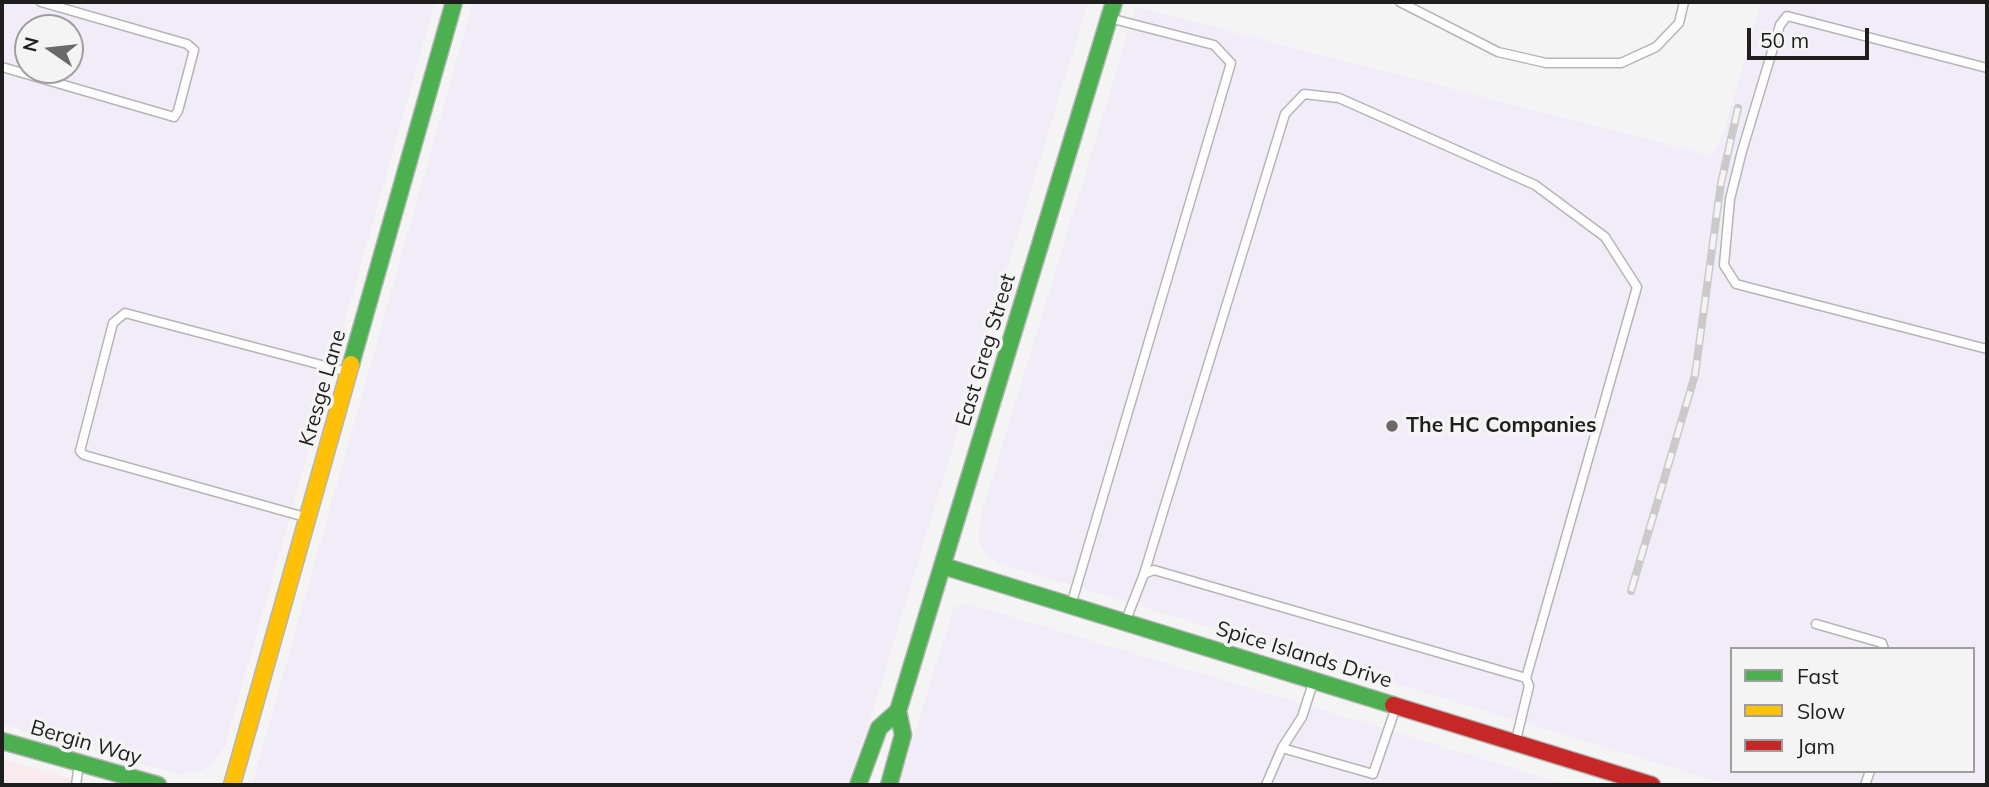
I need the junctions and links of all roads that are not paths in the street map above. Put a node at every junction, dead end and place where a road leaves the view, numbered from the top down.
1 (41, 2) edge
2 (1400, 2) edge
3 (1684, 2) edge
4 (449, 3) edge
5 (1111, 10) edge
6 (2, 67) edge
7 (1987, 68) edge
8 (1987, 349) edge
9 (349, 373) junction
10 (308, 518) junction
11 (943, 566) junction
12 (1144, 574) junction
13 (1071, 605) junction
14 (1126, 622) junction
15 (1816, 624) dead end
16 (1883, 647) edge
17 (1526, 678) junction
18 (1314, 680) junction
19 (1396, 706) junction
20 (898, 711) junction
21 (2, 741) edge
22 (1515, 743) junction
23 (1282, 748) junction
24 (79, 763) junction
25 (1373, 774) junction
26 (76, 785) edge
27 (158, 785) edge
28 (232, 785) edge
29 (858, 785) edge
30 (889, 785) edge
31 (1266, 785) edge
32 (1370, 785) edge
33 (1652, 785) edge

1 - 6 lane
2 - 3 lane
4 - 9 street, Kresge Lane
5 - 11 street, East Greg Street
5 - 13 lane
7 - 8 lane
9 - 10 street, Kresge Lane
9 - 10 lane
10 - 28 street, Kresge Lane
11 - 13 street, Spice Islands Drive
11 - 20 street, East Greg Street
12 - 14 lane
12 - 17 lane
12 - 17 lane
13 - 14 street, Spice Islands Drive
14 - 18 street, Spice Islands Drive
15 - 16 lane
17 - 22 lane
18 - 19 street, Spice Islands Drive
18 - 23 lane
19 - 22 street, Spice Islands Drive
19 - 25 lane
20 - 29 street, East Greg Street
20 - 30 street, East Greg Street
21 - 24 street, Bergin Way
22 - 33 street, Spice Islands Drive
23 - 25 lane
23 - 31 lane
24 - 26 lane
24 - 27 street, Bergin Way
25 - 32 lane

